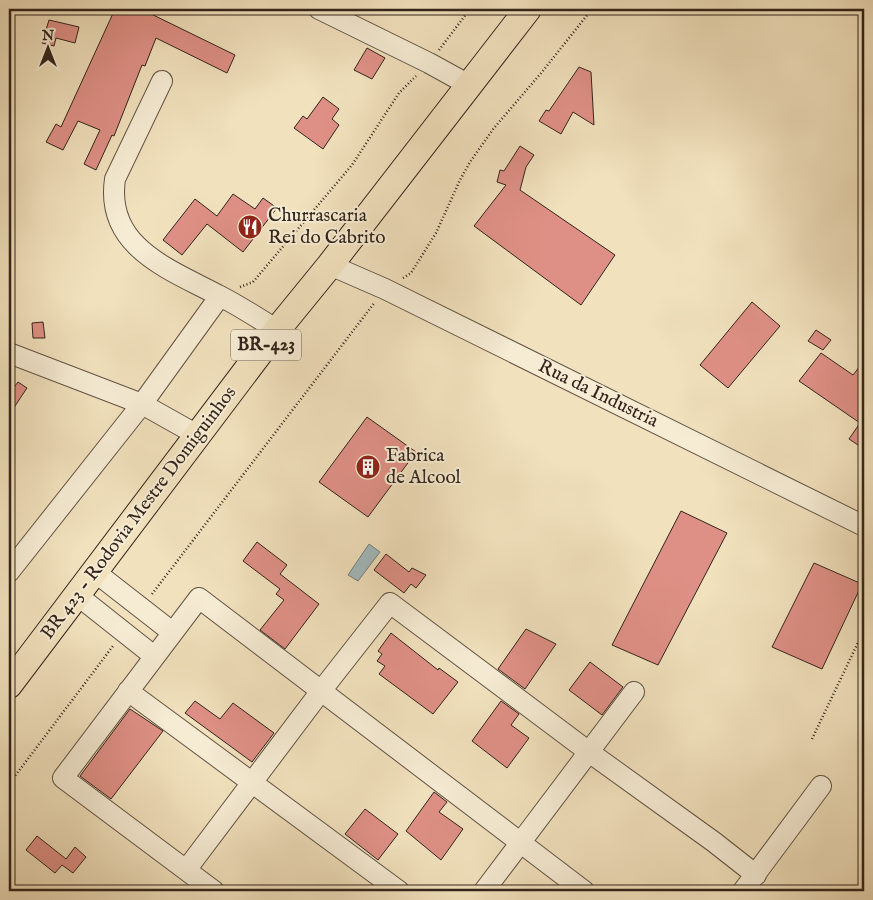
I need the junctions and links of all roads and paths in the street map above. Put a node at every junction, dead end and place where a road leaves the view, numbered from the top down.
1 (318, 9) edge
2 (470, 9) edge
3 (528, 9) edge
4 (592, 9) edge
5 (429, 63) junction
6 (162, 81) dead end
7 (469, 85) junction
8 (330, 265) junction
9 (384, 289) junction
10 (220, 296) junction
11 (277, 330) junction
12 (9, 353) edge
13 (142, 404) junction
14 (199, 436) junction
15 (864, 526) edge
16 (9, 572) edge
17 (95, 572) junction
18 (77, 595) junction
19 (141, 608) junction
20 (864, 630) edge
21 (123, 632) junction
22 (172, 632) junction
23 (154, 656) junction
24 (9, 685) edge
25 (128, 691) junction
26 (321, 691) junction
27 (634, 692) dead end
28 (812, 739) dead end
29 (589, 752) junction
30 (252, 782) junction
31 (9, 784) edge
32 (822, 786) dead end
33 (520, 842) junction
34 (186, 870) junction
35 (756, 875) junction
36 (214, 891) edge
37 (399, 891) edge
38 (484, 891) edge
39 (584, 891) edge
40 (743, 891) edge

1 - 5 street
2 - 5 path
3 - 7 main road, BR 423 - Rodovia Mestre Domiguinhos / BR-423
4 - 9 path
5 - 7 street
5 - 10 path
6 - 10 street
7 - 8 main road, BR 423 - Rodovia Mestre Domiguinhos / BR-423
8 - 9 street, Rua da Industria
8 - 11 main road, BR 423 - Rodovia Mestre Domiguinhos / BR-423
9 - 15 street, Rua da Industria
9 - 19 path
10 - 11 street
10 - 13 street
11 - 14 main road, BR 423 - Rodovia Mestre Domiguinhos / BR-423
12 - 13 street
13 - 14 street
13 - 16 street
14 - 17 main road, BR 423 - Rodovia Mestre Domiguinhos / BR-423
17 - 18 main road, BR 423 - Rodovia Mestre Domiguinhos / BR-423
17 - 19 street
18 - 21 street
18 - 24 main road, BR 423 - Rodovia Mestre Domiguinhos / BR-423
19 - 22 street
20 - 28 path
21 - 23 street
21 - 31 path
22 - 23 street
22 - 26 street
23 - 25 street
25 - 30 street
25 - 34 street
26 - 29 street
26 - 30 street
26 - 33 street
27 - 29 street
29 - 33 street
29 - 35 street
30 - 34 street
30 - 37 street
32 - 35 street
33 - 38 street
33 - 39 street
34 - 36 street
35 - 40 street

